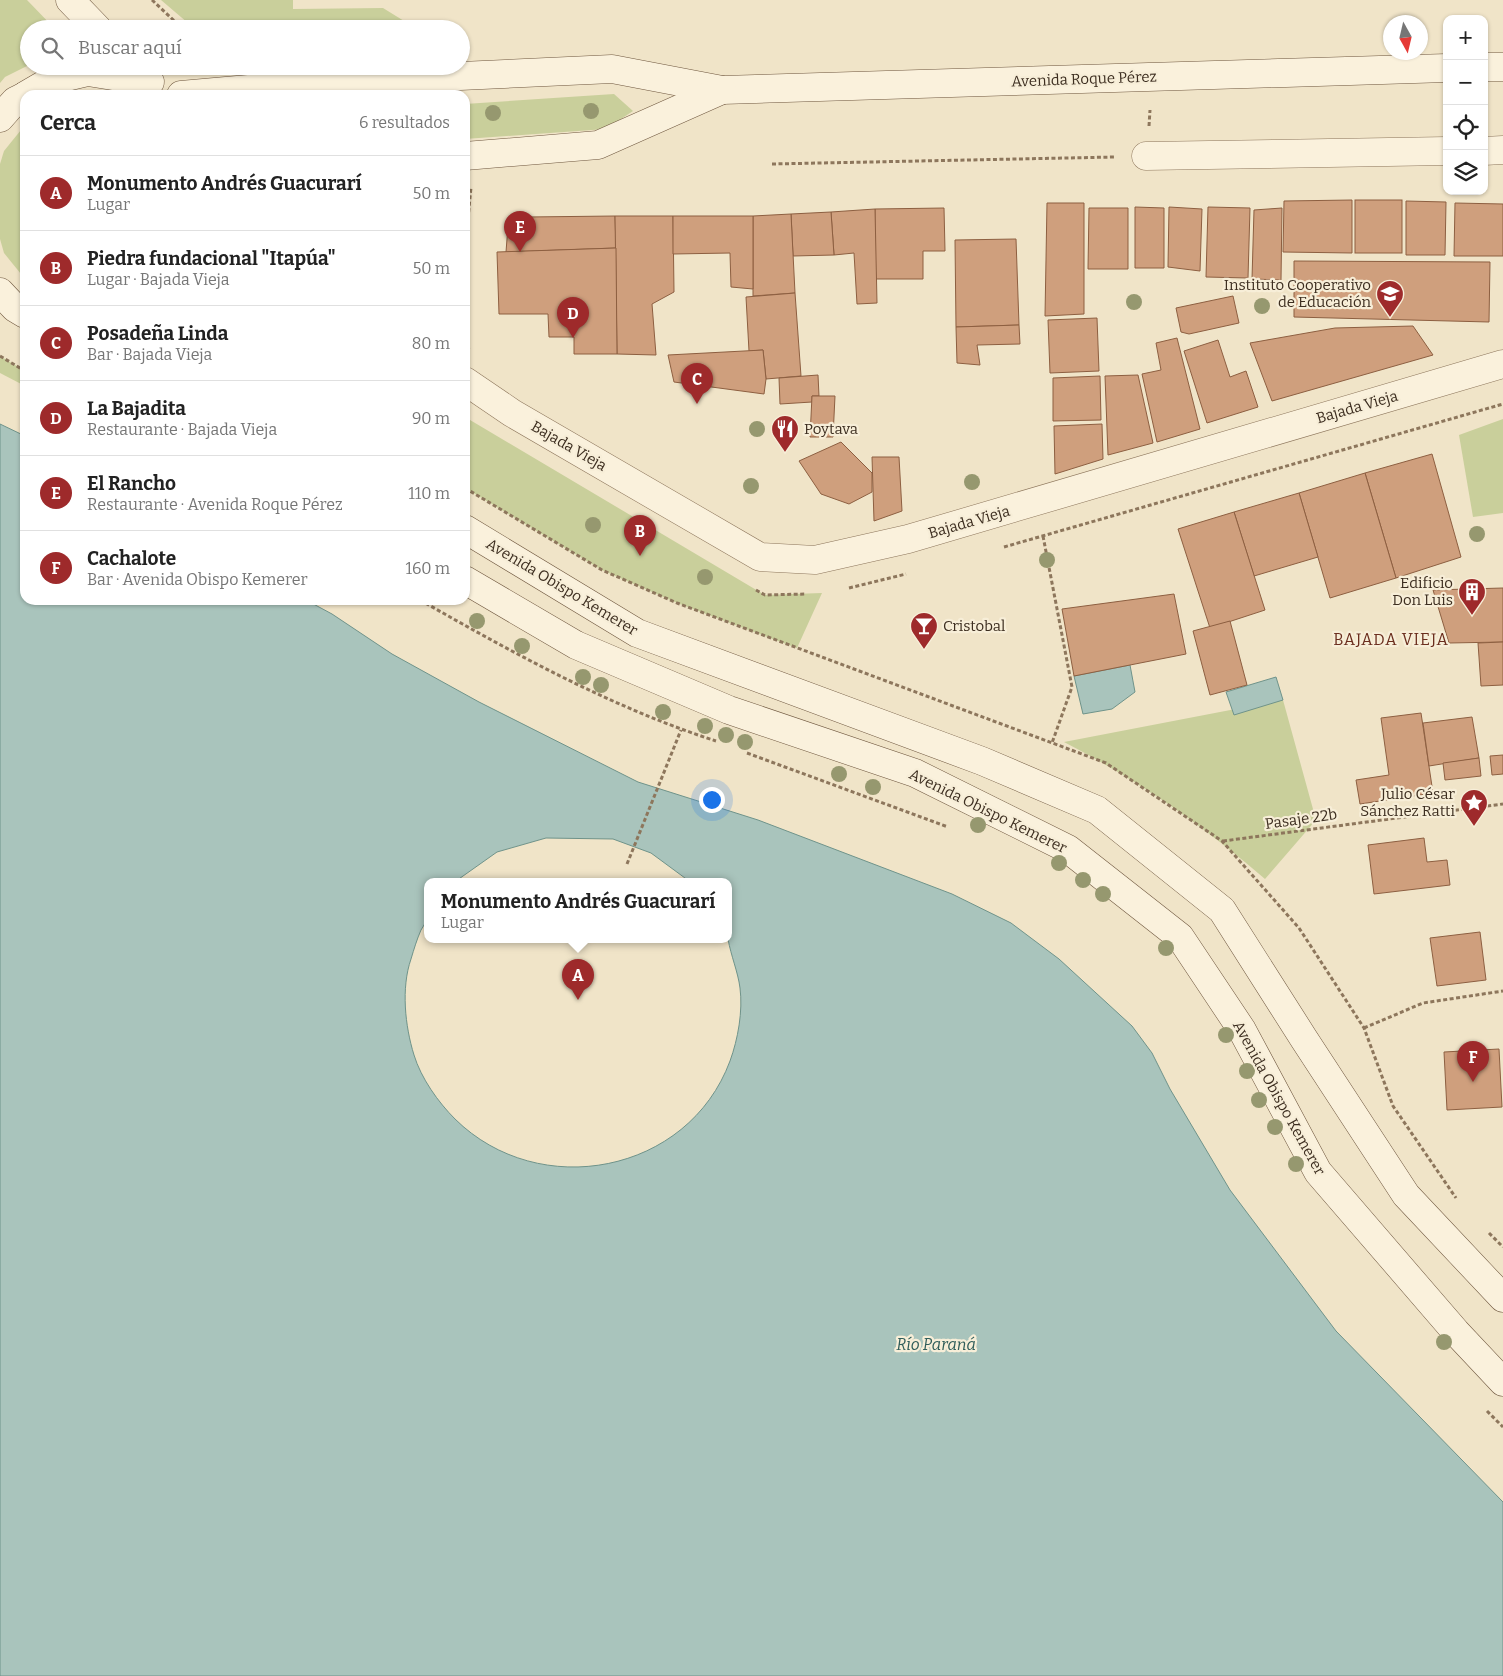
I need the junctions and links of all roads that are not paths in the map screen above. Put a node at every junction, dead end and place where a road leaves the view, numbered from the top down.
1 (70, 0) edge
2 (82, 0) edge
3 (90, 20) edge
4 (93, 20) edge
5 (1503, 66) edge
6 (1488, 67) edge
7 (1443, 68) edge
8 (75, 75) edge
9 (144, 75) edge
10 (34, 90) edge
11 (166, 90) edge
12 (238, 90) edge
13 (722, 90) junction
14 (20, 98) edge
15 (0, 118) edge
16 (1147, 143) road end
17 (1503, 150) edge
18 (1443, 151) edge
19 (1488, 151) edge
20 (470, 156) edge
21 (0, 292) edge
22 (20, 311) edge
23 (1503, 364) edge
24 (470, 385) edge
25 (470, 533) edge
26 (470, 583) edge
27 (1503, 1298) edge
28 (1503, 1382) edge

1 - 3 main road
2 - 4 main road
5 - 6 main road
7 - 13 main road, Avenida Roque Pérez
8 - 10 main road
9 - 11 main road
12 - 13 main road, Avenida Roque Pérez
13 - 20 main road, Avenida Roque Pérez
14 - 15 main road
16 - 18 main road
17 - 19 main road
21 - 22 main road
23 - 24 main road, Bajada Vieja
25 - 27 main road, Avenida Obispo Kemerer
26 - 28 main road, Avenida Obispo Kemerer

